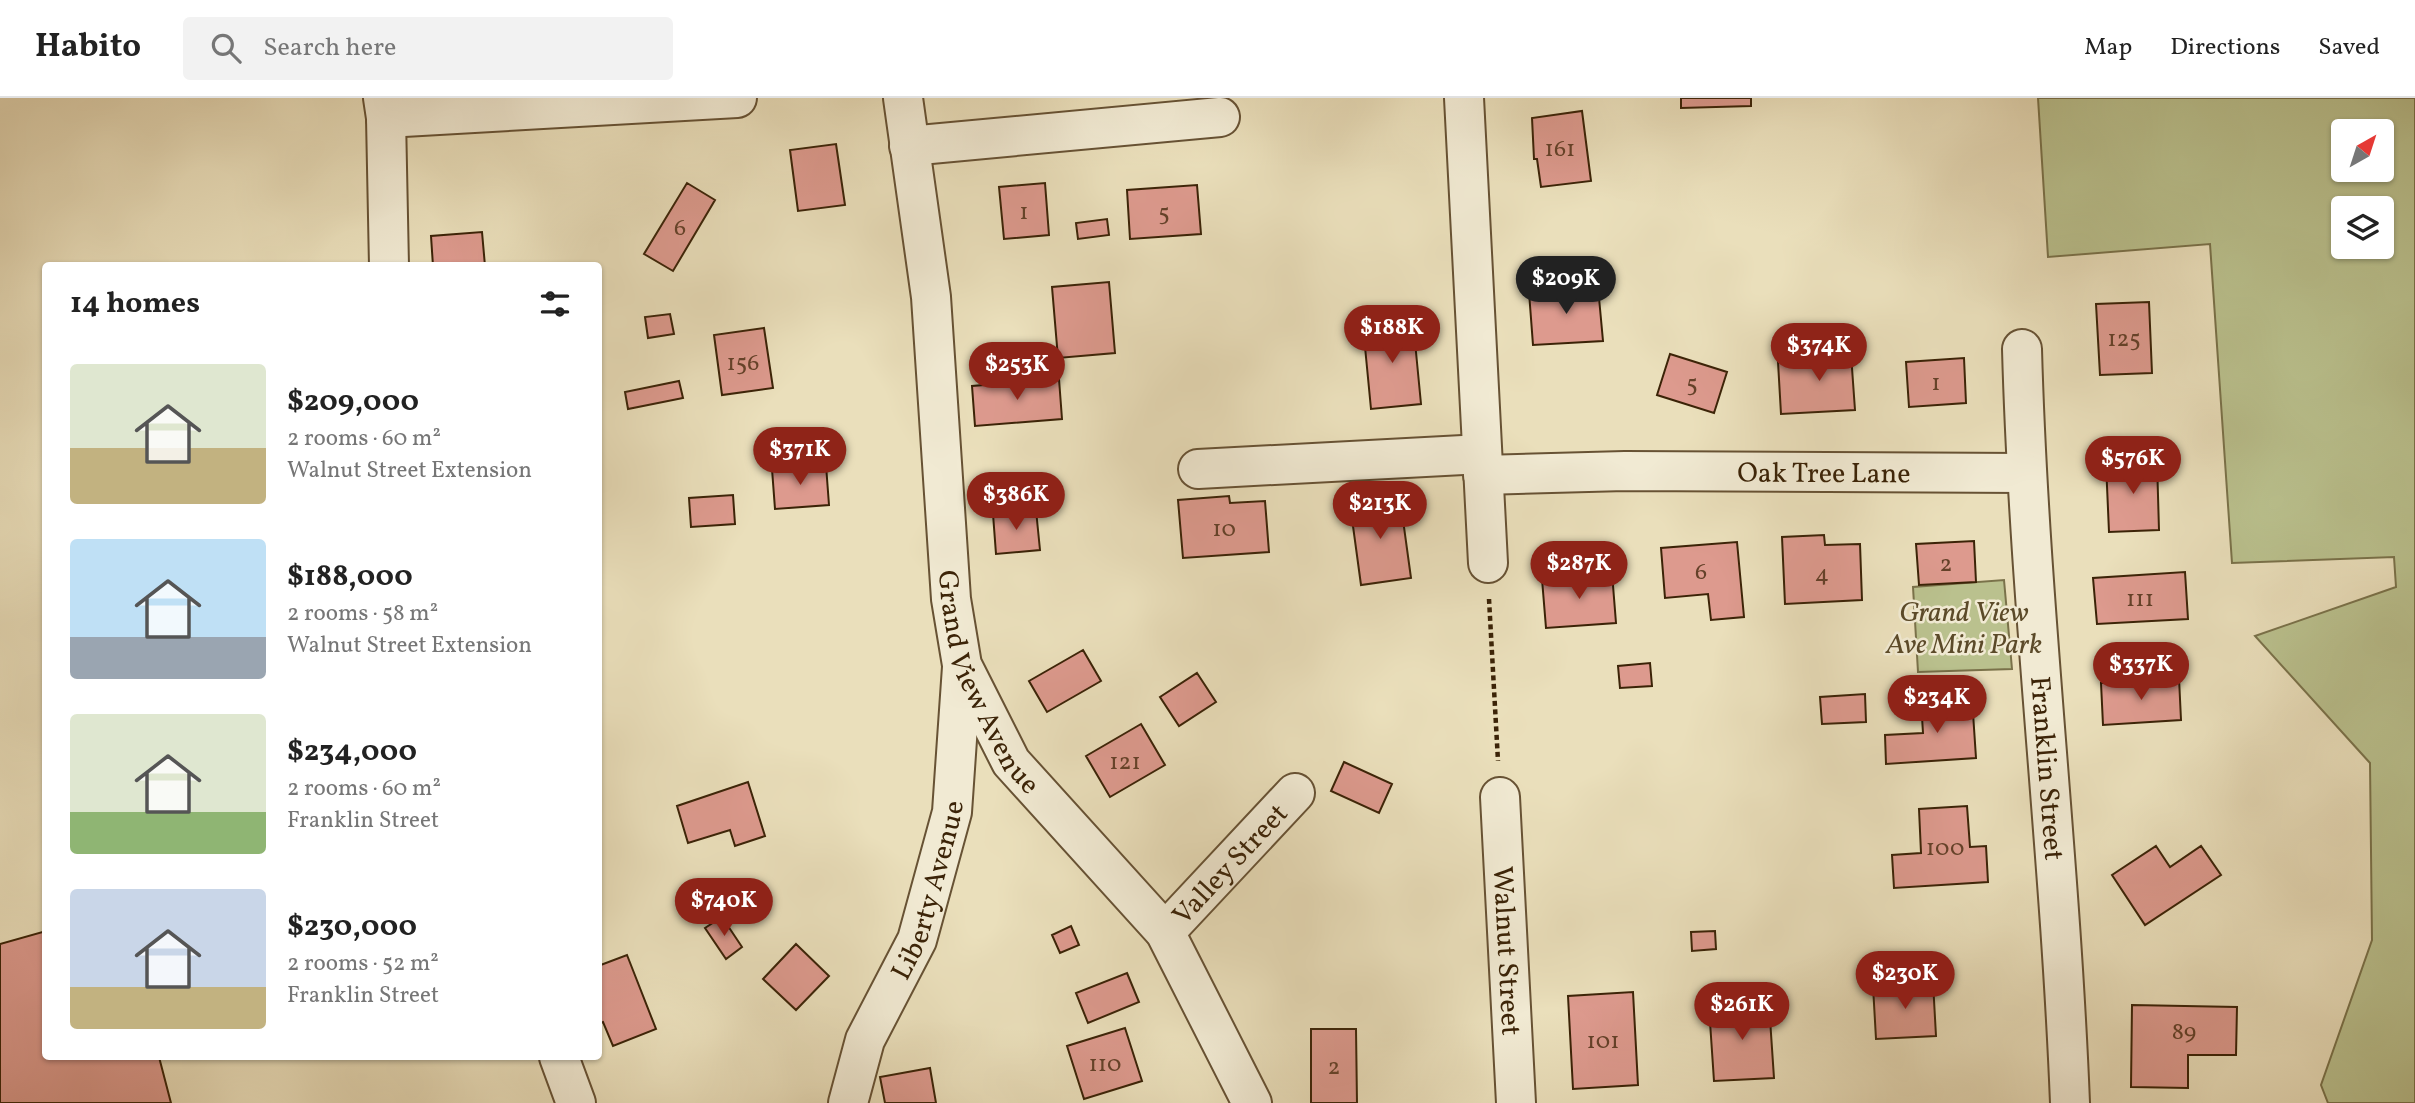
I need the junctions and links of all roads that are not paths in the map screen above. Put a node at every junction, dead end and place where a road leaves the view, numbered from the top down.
1 (737, 98) edge
2 (903, 98) edge
3 (1464, 98) edge
4 (384, 108) edge
5 (1220, 117) dead end
6 (909, 146) junction
7 (389, 262) edge
8 (2021, 349) dead end
9 (1482, 465) junction
10 (1198, 469) dead end
11 (2025, 473) junction
12 (1488, 563) road end
13 (962, 664) junction
14 (1295, 793) dead end
15 (1500, 797) road end
16 (1165, 932) junction
17 (560, 1060) edge
18 (576, 1103) edge
19 (848, 1103) edge
20 (1252, 1103) edge
21 (1516, 1103) edge
22 (2070, 1103) edge

1 - 4 street
2 - 6 street, Grand View Avenue
3 - 9 street
4 - 7 street
5 - 6 street
6 - 13 street, Grand View Avenue
8 - 11 street, Franklin Street
9 - 10 street, Oak Tree Lane
9 - 11 street, Oak Tree Lane
9 - 12 street
11 - 22 street, Franklin Street
13 - 16 street, Grand View Avenue
13 - 19 street, Liberty Avenue
14 - 16 street, Valley Street
15 - 21 street, Walnut Street
16 - 20 street, Grand View Avenue
17 - 18 street

